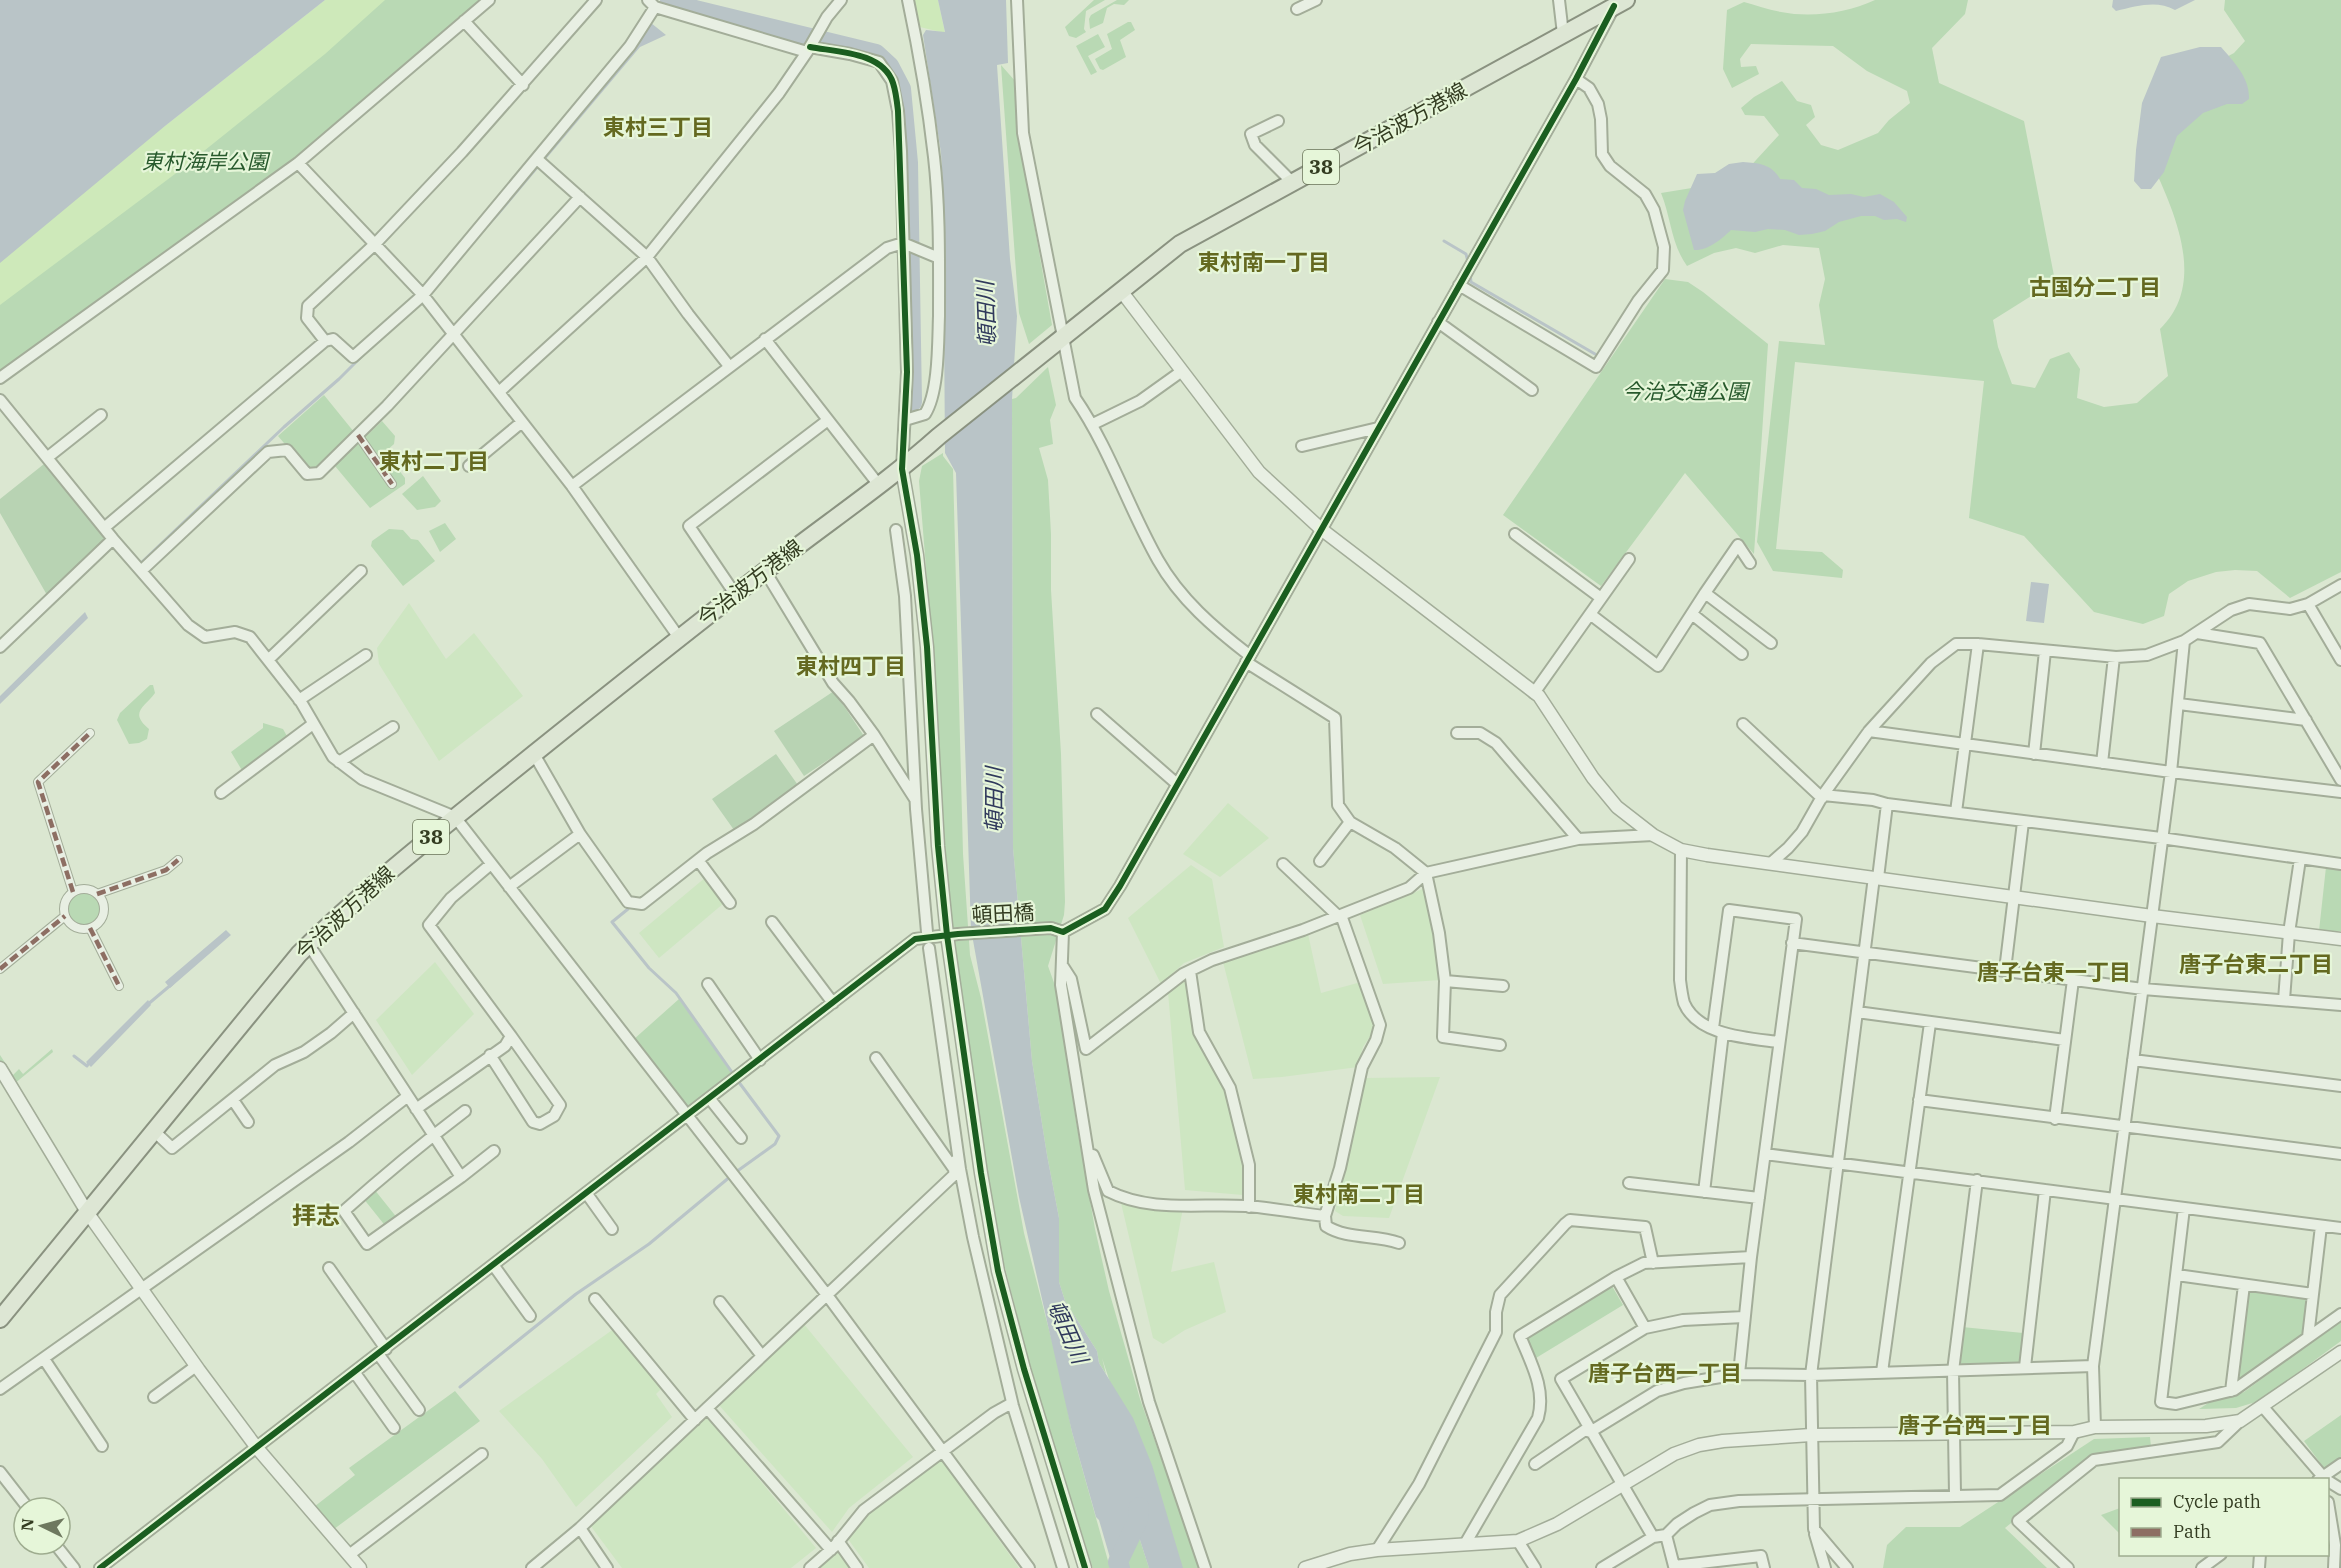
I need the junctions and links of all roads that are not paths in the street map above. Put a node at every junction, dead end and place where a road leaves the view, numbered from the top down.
1 (489, 0) edge
2 (596, 0) edge
3 (841, 0) edge
4 (908, 0) edge
5 (1017, 0) edge
6 (1316, 0) edge
7 (1559, 0) edge
8 (1620, 3) edge
9 (651, 4) edge
10 (1297, 9) dead end
11 (464, 21) junction
12 (1563, 34) junction
13 (809, 49) junction
14 (1576, 80) junction
15 (523, 85) junction
16 (1278, 121) dead end
17 (537, 159) junction
18 (298, 163) junction
19 (1293, 183) junction
20 (580, 197) junction
21 (903, 243) junction
22 (375, 244) junction
23 (647, 257) junction
24 (939, 258) junction
25 (1459, 285) junction
26 (1122, 292) junction
27 (423, 295) junction
28 (1438, 322) junction
29 (454, 334) junction
30 (1062, 338) junction
31 (765, 339) junction
32 (325, 341) junction
33 (729, 366) junction
34 (1182, 371) junction
35 (0, 378) edge
36 (1532, 390) dead end
37 (499, 392) junction
38 (0, 400) edge
39 (101, 415) dead end
40 (828, 420) junction
41 (904, 420) junction
42 (522, 422) junction
43 (1093, 424) junction
44 (1378, 428) junction
45 (358, 435) junction
46 (1302, 447) dead end
47 (48, 457) junction
48 (469, 466) dead end
49 (902, 469) junction
50 (392, 484) dead end
51 (878, 484) junction
52 (573, 486) junction
53 (104, 528) junction
54 (1321, 529) junction
55 (896, 530) dead end
56 (1515, 534) dead end
57 (113, 539) junction
58 (1629, 559) dead end
59 (1750, 563) dead end
60 (141, 571) junction
61 (362, 571) dead end
62 (765, 571) junction
63 (2341, 585) edge
64 (1705, 593) junction
65 (735, 594) junction
66 (1601, 598) junction
67 (2308, 604) junction
68 (1590, 614) junction
69 (1692, 614) junction
70 (2197, 633) junction
71 (680, 639) junction
72 (2184, 641) junction
73 (1771, 643) dead end
74 (1978, 644) junction
75 (0, 647) edge
76 (2045, 651) junction
77 (1742, 654) dead end
78 (366, 655) dead end
79 (2114, 657) junction
80 (1248, 658) junction
81 (268, 660) junction
82 (2341, 660) edge
83 (1534, 693) junction
84 (299, 700) junction
85 (2179, 704) junction
86 (1096, 714) dead end
87 (2306, 720) junction
88 (313, 724) junction
89 (1743, 724) dead end
90 (393, 727) dead end
91 (1869, 731) junction
92 (90, 733) dead end
93 (1457, 733) dead end
94 (874, 735) junction
95 (1966, 745) junction
96 (534, 754) junction
97 (2034, 754) junction
98 (339, 762) junction
99 (2102, 763) junction
100 (2171, 772) junction
101 (2341, 780) edge
102 (1177, 784) junction
103 (2341, 792) edge
104 (221, 793) dead end
105 (1823, 797) junction
106 (915, 800) junction
107 (1887, 804) junction
108 (1956, 812) junction
109 (455, 817) junction
110 (1350, 822) junction
111 (2023, 822) junction
112 (580, 834) junction
113 (1653, 835) junction
114 (2161, 838) junction
115 (1578, 839) junction
116 (1682, 850) junction
117 (2300, 859) junction
118 (178, 860) dead end
119 (698, 860) junction
120 (1320, 861) dead end
121 (1772, 862) junction
122 (491, 864) junction
123 (1283, 864) dead end
124 (2341, 864) edge
125 (1426, 873) junction
126 (1876, 877) junction
127 (510, 887) junction
128 (73, 892) junction
129 (97, 894) junction
130 (2015, 897) junction
131 (730, 903) dead end
132 (1340, 915) junction
133 (65, 916) junction
134 (2152, 916) junction
135 (772, 922) dead end
136 (90, 928) junction
137 (927, 932) dead end
138 (1063, 932) junction
139 (2289, 933) junction
140 (952, 934) junction
141 (2341, 939) edge
142 (1792, 943) junction
143 (308, 945) junction
144 (929, 948) dead end
145 (1865, 953) junction
146 (1062, 965) junction
147 (0, 969) edge
148 (2005, 970) junction
149 (1190, 971) junction
150 (2073, 980) junction
151 (1445, 981) junction
152 (708, 984) dead end
153 (119, 986) dead end
154 (1503, 986) dead end
155 (2143, 989) junction
156 (2284, 1000) junction
157 (833, 1003) junction
158 (2341, 1005) edge
159 (1857, 1012) junction
160 (354, 1013) junction
161 (1930, 1023) junction
162 (1718, 1031) junction
163 (511, 1036) junction
164 (2065, 1040) junction
165 (1779, 1042) junction
166 (1500, 1045) dead end
167 (490, 1055) junction
168 (876, 1058) dead end
169 (760, 1060) junction
170 (2133, 1060) junction
171 (0, 1068) edge
172 (2341, 1086) edge
173 (408, 1096) junction
174 (710, 1099) junction
175 (233, 1100) junction
176 (1919, 1100) junction
177 (417, 1109) junction
178 (465, 1111) dead end
179 (688, 1116) junction
180 (2055, 1119) junction
181 (248, 1122) dead end
182 (2124, 1128) junction
183 (154, 1131) junction
184 (434, 1135) junction
185 (1085, 1137) junction
186 (741, 1138) dead end
187 (956, 1139) junction
188 (494, 1151) dead end
189 (1766, 1154) junction
190 (2341, 1154) edge
191 (1838, 1162) junction
192 (954, 1169) junction
193 (1908, 1172) junction
194 (461, 1176) junction
195 (1977, 1180) junction
196 (1629, 1183) dead end
197 (2045, 1190) junction
198 (1704, 1192) junction
199 (587, 1194) junction
200 (1759, 1198) junction
201 (2116, 1198) junction
202 (1249, 1207) junction
203 (2184, 1208) junction
204 (87, 1212) junction
205 (1325, 1216) junction
206 (2321, 1226) junction
207 (2341, 1228) edge
208 (612, 1229) dead end
209 (1400, 1243) dead end
210 (1751, 1257) junction
211 (1653, 1263) junction
212 (494, 1266) junction
213 (329, 1269) dead end
214 (2177, 1275) junction
215 (1616, 1277) junction
216 (2244, 1285) junction
217 (142, 1289) junction
218 (2313, 1294) junction
219 (827, 1295) junction
220 (595, 1299) dead end
221 (720, 1302) dead end
222 (2341, 1314) edge
223 (531, 1317) dead end
224 (1744, 1317) junction
225 (0, 1319) edge
226 (1645, 1328) junction
227 (2308, 1337) junction
228 (382, 1352) junction
229 (2341, 1352) edge
230 (762, 1356) junction
231 (44, 1359) junction
232 (196, 1366) junction
233 (2092, 1366) junction
234 (2025, 1367) junction
235 (1953, 1371) junction
236 (1882, 1372) junction
237 (355, 1373) junction
238 (1739, 1374) junction
239 (1811, 1374) junction
240 (0, 1389) edge
241 (2230, 1391) junction
242 (154, 1397) dead end
243 (1012, 1403) junction
244 (2263, 1407) junction
245 (707, 1408) junction
246 (420, 1410) dead end
247 (695, 1420) junction
248 (2240, 1421) junction
249 (394, 1428) dead end
250 (2095, 1428) junction
251 (1589, 1430) junction
252 (1954, 1432) junction
253 (2074, 1432) junction
254 (1811, 1436) junction
255 (102, 1446) dead end
256 (257, 1448) junction
257 (943, 1451) junction
258 (482, 1454) dead end
259 (1535, 1464) dead end
260 (2341, 1464) edge
261 (0, 1472) edge
262 (2322, 1478) edge
263 (2324, 1478) edge
264 (1623, 1484) junction
265 (1955, 1494) junction
266 (19, 1496) edge
267 (1813, 1500) junction
268 (2329, 1508) edge
269 (580, 1528) junction
270 (1814, 1529) junction
271 (1666, 1534) junction
272 (1653, 1537) junction
273 (1518, 1541) junction
274 (835, 1545) junction
275 (1465, 1545) junction
276 (2335, 1545) edge
277 (1377, 1550) junction
278 (349, 1555) junction
279 (64, 1556) edge
280 (2218, 1556) edge
281 (1700, 1566) edge
282 (74, 1568) edge
283 (99, 1568) edge
284 (360, 1568) edge
285 (532, 1568) edge
286 (607, 1568) edge
287 (810, 1568) edge
288 (857, 1568) edge
289 (1029, 1568) edge
290 (1063, 1568) edge
291 (1085, 1568) edge
292 (1205, 1568) edge
293 (1305, 1568) edge
294 (1535, 1568) edge
295 (1602, 1568) edge
296 (1764, 1568) edge
297 (1825, 1568) edge
298 (1847, 1568) edge
299 (2068, 1568) edge
300 (2202, 1568) edge
301 (2334, 1568) edge

1 - 11 street
2 - 15 street
3 - 13 street
4 - 24 street
5 - 30 street
6 - 10 street
7 - 12 street
8 - 12 main road, 今治波方港線 / 38
8 - 14 street
9 - 13 street
9 - 17 street
11 - 15 street
11 - 18 street
12 - 19 main road, 今治波方港線 / 38
13 - 21 street
13 - 23 street
14 - 25 street
14 - 25 street
15 - 22 street
16 - 19 street
17 - 20 street
17 - 27 street
18 - 22 street
18 - 35 street
19 - 26 main road, 今治波方港線 / 38
20 - 23 street
20 - 29 street
21 - 24 street
21 - 31 street
21 - 41 street
22 - 27 street
22 - 32 street
23 - 33 street
23 - 37 street
24 - 41 street
25 - 28 street
26 - 30 main road, 今治波方港線 / 38
26 - 34 street
27 - 29 street
27 - 32 street
28 - 36 street
28 - 44 street
29 - 37 street
29 - 45 street
30 - 43 street
30 - 49 main road, 今治波方港線 / 38
31 - 33 street
31 - 40 street
32 - 53 street
33 - 52 street
34 - 43 street
34 - 54 street
37 - 42 street
38 - 47 street
39 - 47 street
40 - 51 street
40 - 65 street
41 - 49 street
42 - 48 street
42 - 52 street
43 - 80 street
44 - 46 street
44 - 54 street
45 - 50 street
45 - 60 street
47 - 53 street
49 - 51 main road, 今治波方港線 / 38
49 - 140 street
51 - 62 main road, 今治波方港線 / 38
52 - 71 street
53 - 57 street
54 - 80 street
54 - 83 street
55 - 106 street
56 - 66 street
57 - 60 street
57 - 75 street
58 - 66 street
59 - 64 street
60 - 81 street
61 - 81 street
62 - 65 main road, 今治波方港線 / 38
62 - 94 street
63 - 67 street
64 - 69 street
64 - 73 street
65 - 71 main road, 今治波方港線 / 38
66 - 68 street
67 - 70 street
67 - 82 street
68 - 69 street
68 - 83 street
69 - 77 street
70 - 72 street
70 - 87 street
71 - 96 main road, 今治波方港線 / 38
72 - 79 street
72 - 85 street
74 - 76 street
74 - 91 street
74 - 95 street
76 - 79 street
76 - 97 street
78 - 84 street
79 - 99 street
80 - 102 street
80 - 110 street
81 - 84 street
83 - 113 street
84 - 88 street
85 - 87 street
85 - 100 street
86 - 102 street
87 - 101 street
88 - 98 street
88 - 104 street
89 - 105 street
90 - 98 street
91 - 95 street
91 - 105 street
92 - 128 street
93 - 115 street
94 - 106 street
94 - 119 street
95 - 97 street
95 - 108 street
96 - 109 main road, 今治波方港線 / 38
96 - 112 street
97 - 99 street
98 - 109 street
99 - 100 street
100 - 103 street
100 - 114 street
102 - 138 street
105 - 107 street
105 - 121 street
106 - 137 street
107 - 108 street
107 - 126 street
108 - 111 street
109 - 122 street
109 - 143 main road, 今治波方港線 / 38
110 - 120 street
110 - 125 street
111 - 114 street
111 - 130 street
112 - 119 street
112 - 127 street
113 - 115 street
113 - 116 street
114 - 117 street
114 - 134 street
115 - 125 street
116 - 121 street
116 - 162 street
117 - 124 street
117 - 139 street
118 - 129 street
119 - 131 street
121 - 126 street
122 - 127 street
122 - 163 street
123 - 132 street
125 - 132 street
125 - 151 street
126 - 130 street
126 - 145 street
127 - 179 street
128 - 129 street
128 - 133 street
129 - 136 street
130 - 134 street
130 - 148 street
132 - 149 street
132 - 205 street
133 - 136 street
133 - 147 street
134 - 139 street
134 - 155 street
135 - 157 street
136 - 153 street
138 - 140 street, 頓田橋
138 - 146 street
139 - 141 street
139 - 156 street
140 - 157 street, 頓田橋
140 - 291 street
142 - 145 street
142 - 162 street
142 - 165 street
143 - 160 street
143 - 183 main road, 今治波方港線 / 38
144 - 187 street
145 - 148 street
145 - 159 street
146 - 149 street
146 - 185 street
148 - 150 street
149 - 202 street
150 - 155 street
150 - 164 street
151 - 154 street
151 - 166 street
152 - 169 street
155 - 156 street
155 - 170 street
156 - 158 street
157 - 169 street, 頓田橋
159 - 161 street
159 - 191 street
160 - 173 street
160 - 175 street
161 - 164 street
161 - 176 street
162 - 165 street
162 - 198 street
163 - 167 street
163 - 167 street
164 - 180 street
165 - 189 street
167 - 177 street
168 - 192 street
169 - 174 street, 頓田橋
170 - 172 street
170 - 182 street
171 - 204 street
173 - 177 street
173 - 217 street
174 - 179 street, 頓田橋
174 - 186 street
175 - 181 street
175 - 183 street
176 - 180 street
176 - 193 street
177 - 184 street
178 - 184 street
179 - 199 street, 頓田橋
179 - 219 street
180 - 182 street
182 - 190 street
182 - 201 street
183 - 204 main road, 今治波方港線 / 38
184 - 194 street
184 - 194 street
185 - 202 street
185 - 292 street
187 - 192 street
187 - 243 street
188 - 194 street
189 - 191 street
189 - 200 street
191 - 193 street
191 - 239 street
192 - 219 street
193 - 195 street
193 - 236 street
195 - 197 street
195 - 235 street
196 - 198 street
197 - 201 street
197 - 234 street
198 - 200 street
199 - 208 street
199 - 212 street, 頓田橋
200 - 210 street
201 - 203 street
201 - 233 street
202 - 205 street
203 - 206 street
203 - 214 street
204 - 217 street
204 - 225 main road, 今治波方港線 / 38
205 - 209 street
206 - 207 street
206 - 218 street
210 - 211 street
210 - 224 street
211 - 215 street
211 - 277 street
212 - 223 street
212 - 228 street, 頓田橋
213 - 228 street
214 - 216 street
214 - 241 street
215 - 226 street
215 - 275 street
216 - 218 street
216 - 241 street
217 - 231 street
217 - 232 street
218 - 227 street
219 - 230 street
219 - 257 street
220 - 247 street
221 - 230 street
222 - 227 street
224 - 226 street
224 - 238 street
226 - 251 street
227 - 241 street
228 - 237 street, 頓田橋
228 - 246 street
229 - 244 street
230 - 245 street
231 - 240 street
231 - 255 street
232 - 242 street
232 - 256 street
233 - 234 street
233 - 250 street
234 - 235 street
235 - 236 street
235 - 252 street
236 - 239 street
237 - 249 street
237 - 256 street, 頓田橋
238 - 239 street
238 - 251 street
239 - 254 street
243 - 257 street
243 - 290 street
244 - 248 street
244 - 262 street
245 - 247 street
245 - 274 street
247 - 269 street
248 - 250 street
248 - 299 street
250 - 253 street
251 - 259 street
251 - 264 street
252 - 253 street
252 - 254 street
252 - 265 street
253 - 265 street
254 - 264 street
254 - 267 street
256 - 278 street
256 - 283 street, 頓田橋
257 - 274 street
257 - 289 street
258 - 278 street
260 - 263 street
261 - 266 street
264 - 272 street
264 - 273 street
265 - 267 street
267 - 270 street
267 - 271 street
268 - 276 street
269 - 285 street
269 - 286 street
270 - 297 street
270 - 298 street
271 - 272 street
271 - 281 street
272 - 295 street
273 - 275 street
273 - 294 street
274 - 287 street
274 - 288 street
275 - 277 street
276 - 301 street
277 - 293 street
278 - 284 street
279 - 282 street
280 - 300 street
281 - 296 street

